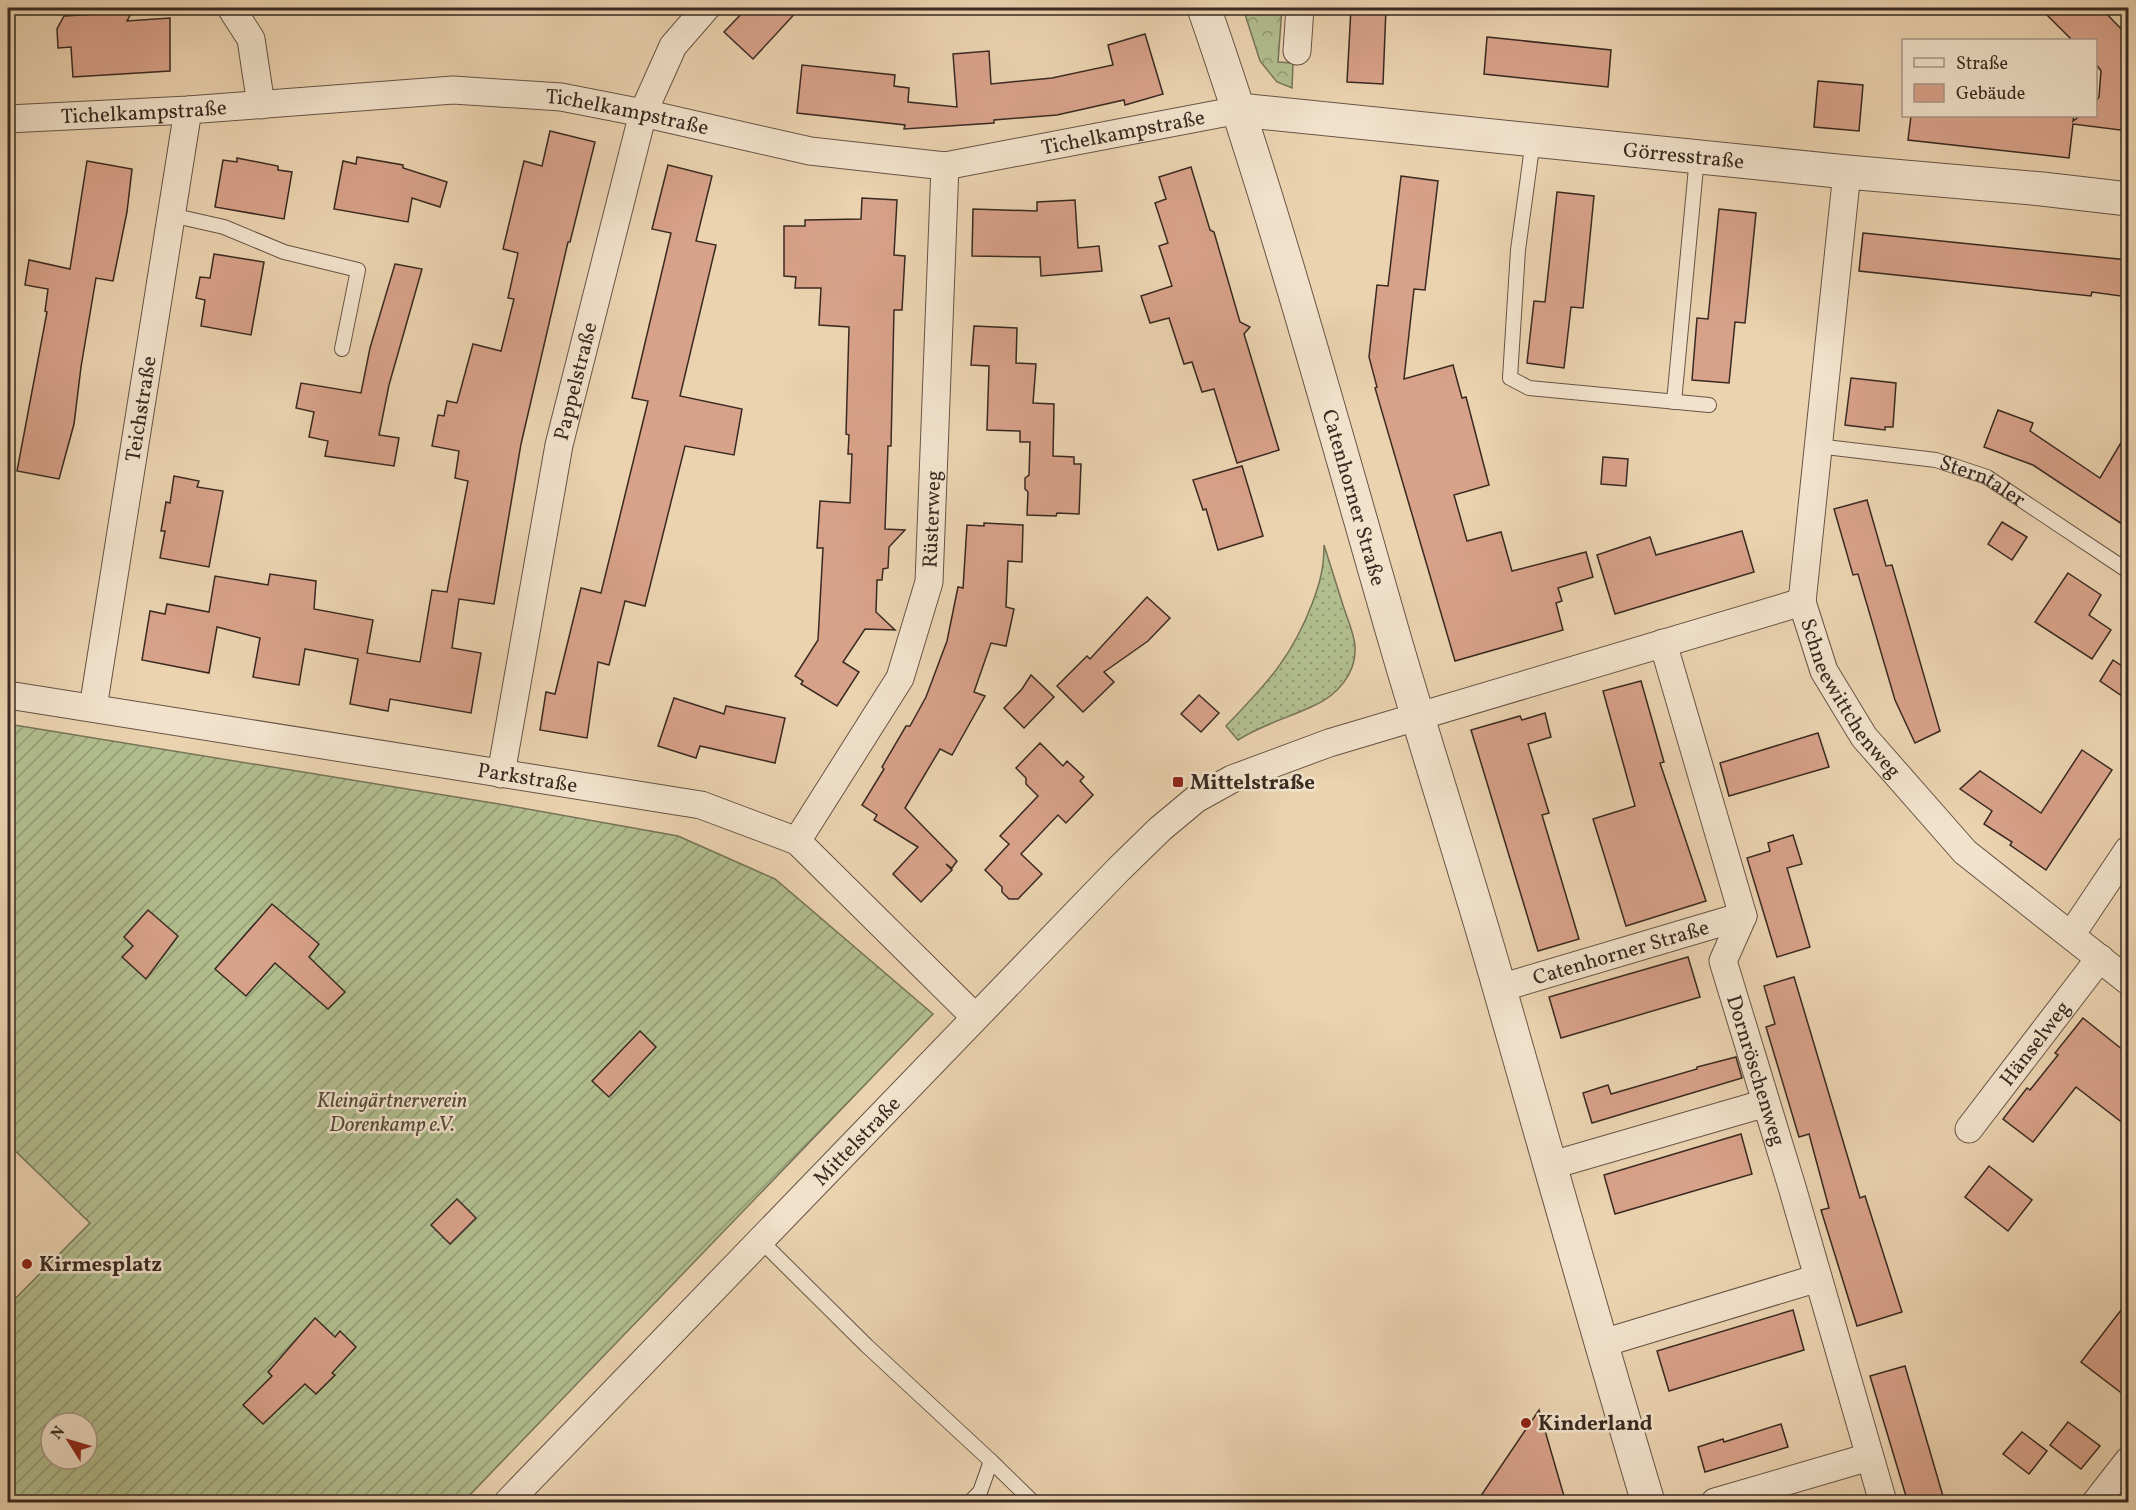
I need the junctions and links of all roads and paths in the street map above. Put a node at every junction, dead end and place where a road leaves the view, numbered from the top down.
1 (231, 8) edge
2 (706, 8) edge
3 (1204, 8) edge
4 (1300, 8) edge
5 (1297, 51) dead end
6 (261, 105) junction
7 (188, 110) junction
8 (1239, 110) junction
9 (643, 113) junction
10 (8, 119) edge
11 (1533, 140) junction
12 (1697, 157) junction
13 (945, 166) junction
14 (1847, 172) junction
15 (2128, 200) edge
16 (171, 215) junction
17 (342, 349) dead end
18 (1674, 402) junction
19 (1709, 405) dead end
20 (1817, 446) junction
21 (2128, 571) edge
22 (1802, 602) junction
23 (1663, 643) junction
24 (8, 695) edge
25 (93, 708) junction
26 (1417, 716) junction
27 (501, 774) junction
28 (796, 841) junction
29 (2128, 850) edge
30 (1743, 916) junction
31 (2071, 935) junction
32 (2100, 958) junction
33 (2128, 981) edge
34 (1500, 988) junction
35 (975, 1017) junction
36 (1766, 1103) junction
37 (1969, 1129) dead end
38 (1549, 1166) junction
39 (760, 1240) junction
40 (1818, 1278) junction
41 (1600, 1344) junction
42 (1869, 1457) junction
43 (991, 1461) junction
44 (2128, 1461) edge
45 (508, 1503) edge
46 (970, 1503) edge
47 (1033, 1503) edge
48 (1648, 1503) edge
49 (1715, 1503) edge
50 (1883, 1503) edge
51 (2096, 1503) edge

1 - 6 street
2 - 9 street, Pappelstraße
3 - 8 street, Catenhorner Straße
4 - 5 street
6 - 7 street, Tichelkampstraße
6 - 9 street, Tichelkampstraße
7 - 10 street, Tichelkampstraße
7 - 16 street, Teichstraße
8 - 11 street, Görresstraße
8 - 13 street, Tichelkampstraße
8 - 26 street, Catenhorner Straße
9 - 13 street, Tichelkampstraße
9 - 27 street, Pappelstraße
11 - 12 street, Görresstraße
11 - 18 lane
12 - 14 street, Görresstraße
12 - 18 lane
13 - 28 street, Rüsterweg
14 - 15 street, Görresstraße
14 - 20 street
16 - 17 lane
16 - 25 street, Teichstraße
18 - 19 lane
20 - 21 lane, Sterntaler
20 - 22 street
22 - 23 street, Schneewittchenweg
22 - 31 street, Schneewittchenweg
23 - 26 street, Schneewittchenweg
23 - 30 street
24 - 25 street, Parkstraße
25 - 27 street, Parkstraße
26 - 34 street, Catenhorner Straße
26 - 35 street, Mittelstraße
27 - 28 street, Parkstraße
28 - 35 street, Parkstraße
29 - 31 street
30 - 34 street, Catenhorner Straße
30 - 36 street, Dornröschenweg
31 - 32 street, Schneewittchenweg
32 - 33 street, Schneewittchenweg
32 - 37 street, Hänselweg
34 - 38 street, Catenhorner Straße
35 - 39 street, Mittelstraße
36 - 38 street
36 - 40 street, Dornröschenweg
38 - 41 street, Catenhorner Straße
39 - 43 lane
39 - 45 street, Mittelstraße
40 - 41 street
40 - 42 street, Dornröschenweg
41 - 48 street, Catenhorner Straße
42 - 49 street
42 - 50 street, Dornröschenweg
43 - 46 lane
43 - 47 lane
44 - 51 street

